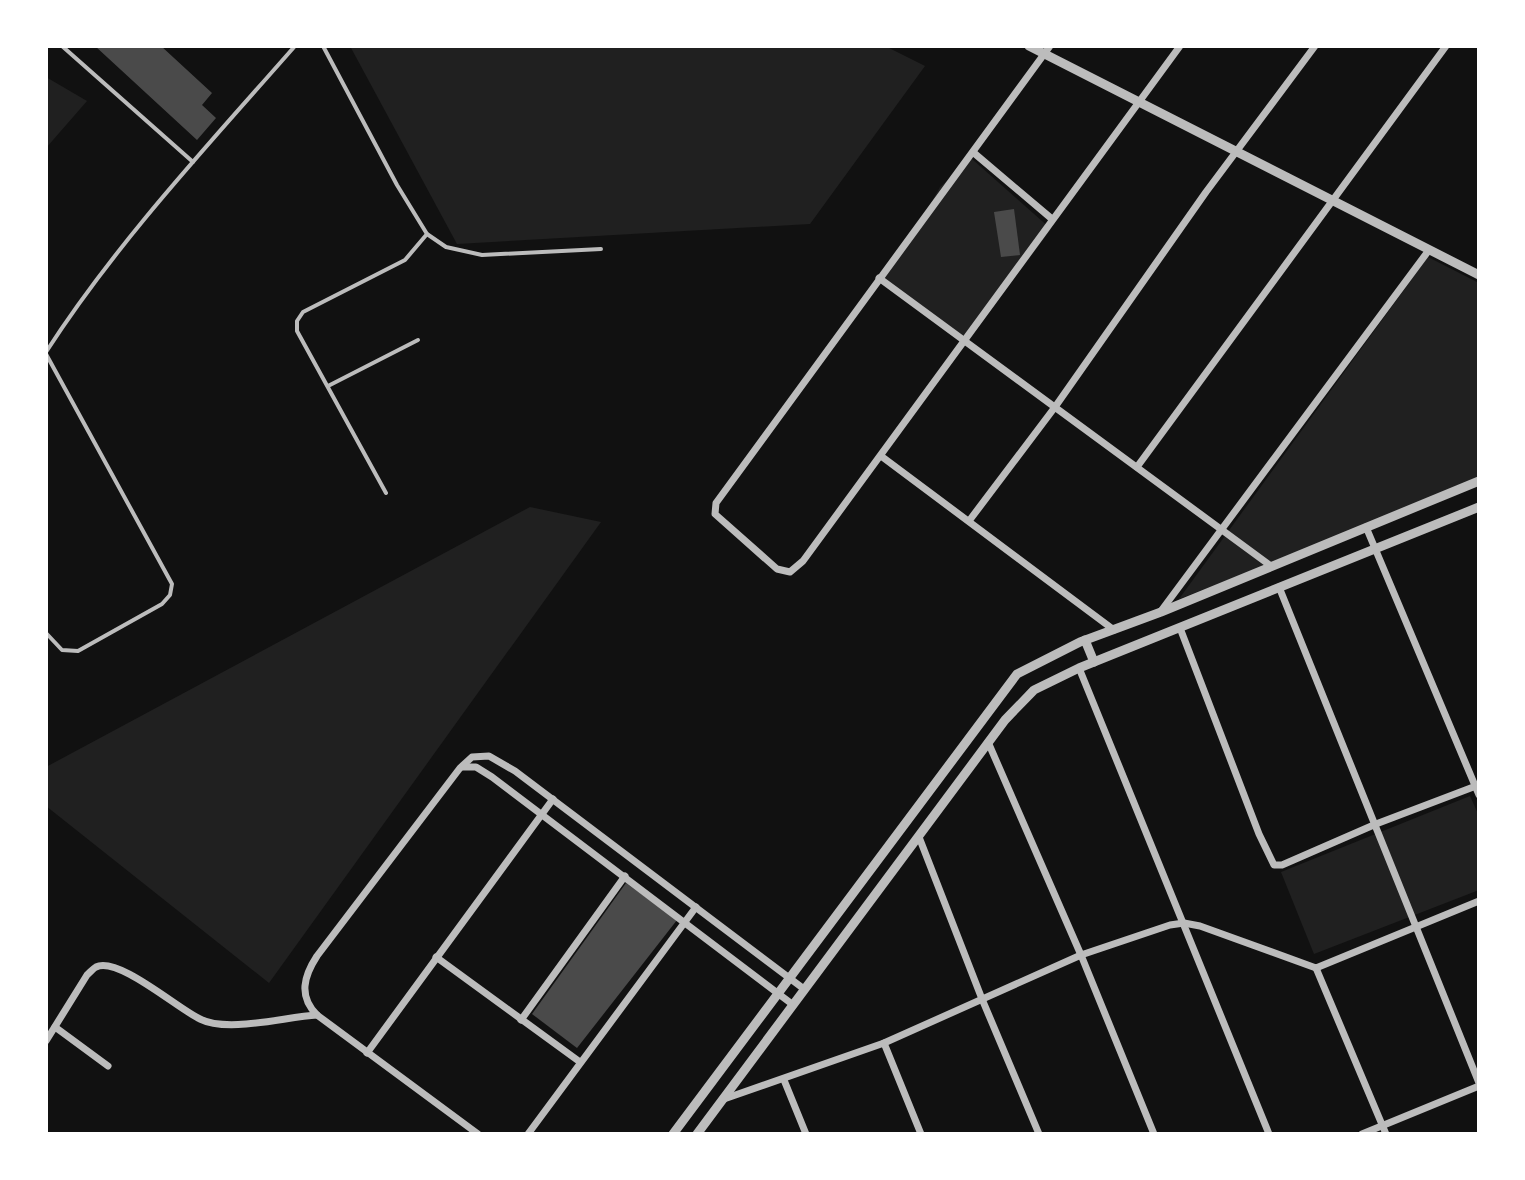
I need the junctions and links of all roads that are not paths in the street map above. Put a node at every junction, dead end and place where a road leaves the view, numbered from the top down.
1 (62, 46) edge
2 (295, 46) edge
3 (323, 46) edge
4 (1029, 46) edge
5 (1180, 46) edge
6 (1315, 46) edge
7 (1446, 46) edge
8 (1047, 50) edge
9 (1137, 102) junction
10 (1237, 152) junction
11 (974, 153) junction
12 (193, 162) junction
13 (1332, 201) junction
14 (1052, 219) junction
15 (427, 234) junction
16 (601, 249) dead end
17 (1429, 250) junction
18 (1479, 275) edge
19 (879, 278) junction
20 (418, 340) dead end
21 (964, 341) junction
22 (46, 353) edge
23 (328, 386) junction
24 (1055, 407) junction
25 (881, 456) junction
26 (1137, 467) junction
27 (1479, 481) edge
28 (386, 493) dead end
29 (1479, 508) edge
30 (969, 521) junction
31 (1366, 527) junction
32 (1221, 529) junction
33 (1375, 548) junction
34 (1271, 566) junction
35 (1279, 587) junction
36 (1161, 612) junction
37 (1180, 628) junction
38 (1114, 630) junction
39 (46, 633) edge
40 (1085, 640) junction
41 (1094, 662) junction
42 (1079, 668) junction
43 (988, 742) junction
44 (460, 768) junction
45 (1477, 790) edge
46 (553, 799) junction
47 (542, 814) junction
48 (1376, 824) junction
49 (919, 837) junction
50 (630, 858) junction
51 (623, 874) junction
52 (1479, 901) edge
53 (696, 907) junction
54 (684, 921) junction
55 (1184, 923) junction
56 (1416, 926) junction
57 (1081, 955) junction
58 (436, 957) junction
59 (1316, 968) junction
60 (790, 977) junction
61 (804, 989) junction
62 (777, 993) junction
63 (982, 999) junction
64 (792, 1004) junction
65 (317, 1015) junction
66 (521, 1020) junction
67 (55, 1027) junction
68 (46, 1041) edge
69 (884, 1043) junction
70 (367, 1053) junction
71 (580, 1062) junction
72 (108, 1066) dead end
73 (784, 1080) junction
74 (1479, 1085) edge
75 (724, 1099) junction
76 (1384, 1130) edge
77 (478, 1134) edge
78 (528, 1134) edge
79 (673, 1134) edge
80 (697, 1134) edge
81 (806, 1134) edge
82 (921, 1134) edge
83 (1039, 1134) edge
84 (1154, 1134) edge
85 (1269, 1134) edge
86 (1362, 1134) edge

1 - 12 lane
2 - 12 lane
3 - 15 lane
4 - 8 street
5 - 9 street
6 - 10 street
7 - 13 street
8 - 9 street
8 - 11 street
9 - 10 street
9 - 14 street
10 - 13 street
10 - 24 street
11 - 14 street
11 - 19 street
12 - 22 lane
13 - 17 street
13 - 26 street
14 - 21 street
15 - 16 lane
15 - 23 lane
17 - 18 street
17 - 32 street
19 - 21 street
19 - 25 street
20 - 23 lane
21 - 24 street
21 - 25 street
22 - 39 lane
23 - 28 lane
24 - 26 street
24 - 30 street
25 - 30 street
26 - 32 street
27 - 31 street
29 - 33 street
30 - 38 street
31 - 33 street
31 - 34 street
32 - 34 street
32 - 36 street
33 - 35 street
33 - 45 street
34 - 36 street
35 - 37 street
35 - 48 street
36 - 38 street
37 - 41 street
37 - 48 street
38 - 40 street
40 - 41 street
40 - 60 street
41 - 42 street
42 - 43 street
42 - 55 street
43 - 49 street
43 - 57 street
44 - 46 street
44 - 47 street
44 - 65 street
45 - 48 street
46 - 47 street
46 - 50 street
47 - 51 street
47 - 58 street
48 - 56 street
49 - 61 street
49 - 63 street
50 - 51 street
50 - 53 street
51 - 54 street
51 - 66 street
52 - 56 street
53 - 54 street
53 - 60 street
54 - 62 street
54 - 71 street
55 - 57 street
55 - 59 street
55 - 85 street
56 - 59 street
56 - 74 street
57 - 63 street
57 - 84 street
58 - 66 street
58 - 70 street
59 - 76 street
60 - 61 street
60 - 62 street
61 - 64 street
62 - 64 street
62 - 79 street
63 - 69 street
63 - 83 street
64 - 75 street
65 - 67 street
65 - 70 street
66 - 71 street
67 - 68 street
67 - 72 street
69 - 73 street
69 - 82 street
70 - 77 street
71 - 78 street
73 - 75 street
73 - 81 street
74 - 76 street
75 - 80 street
76 - 86 street

